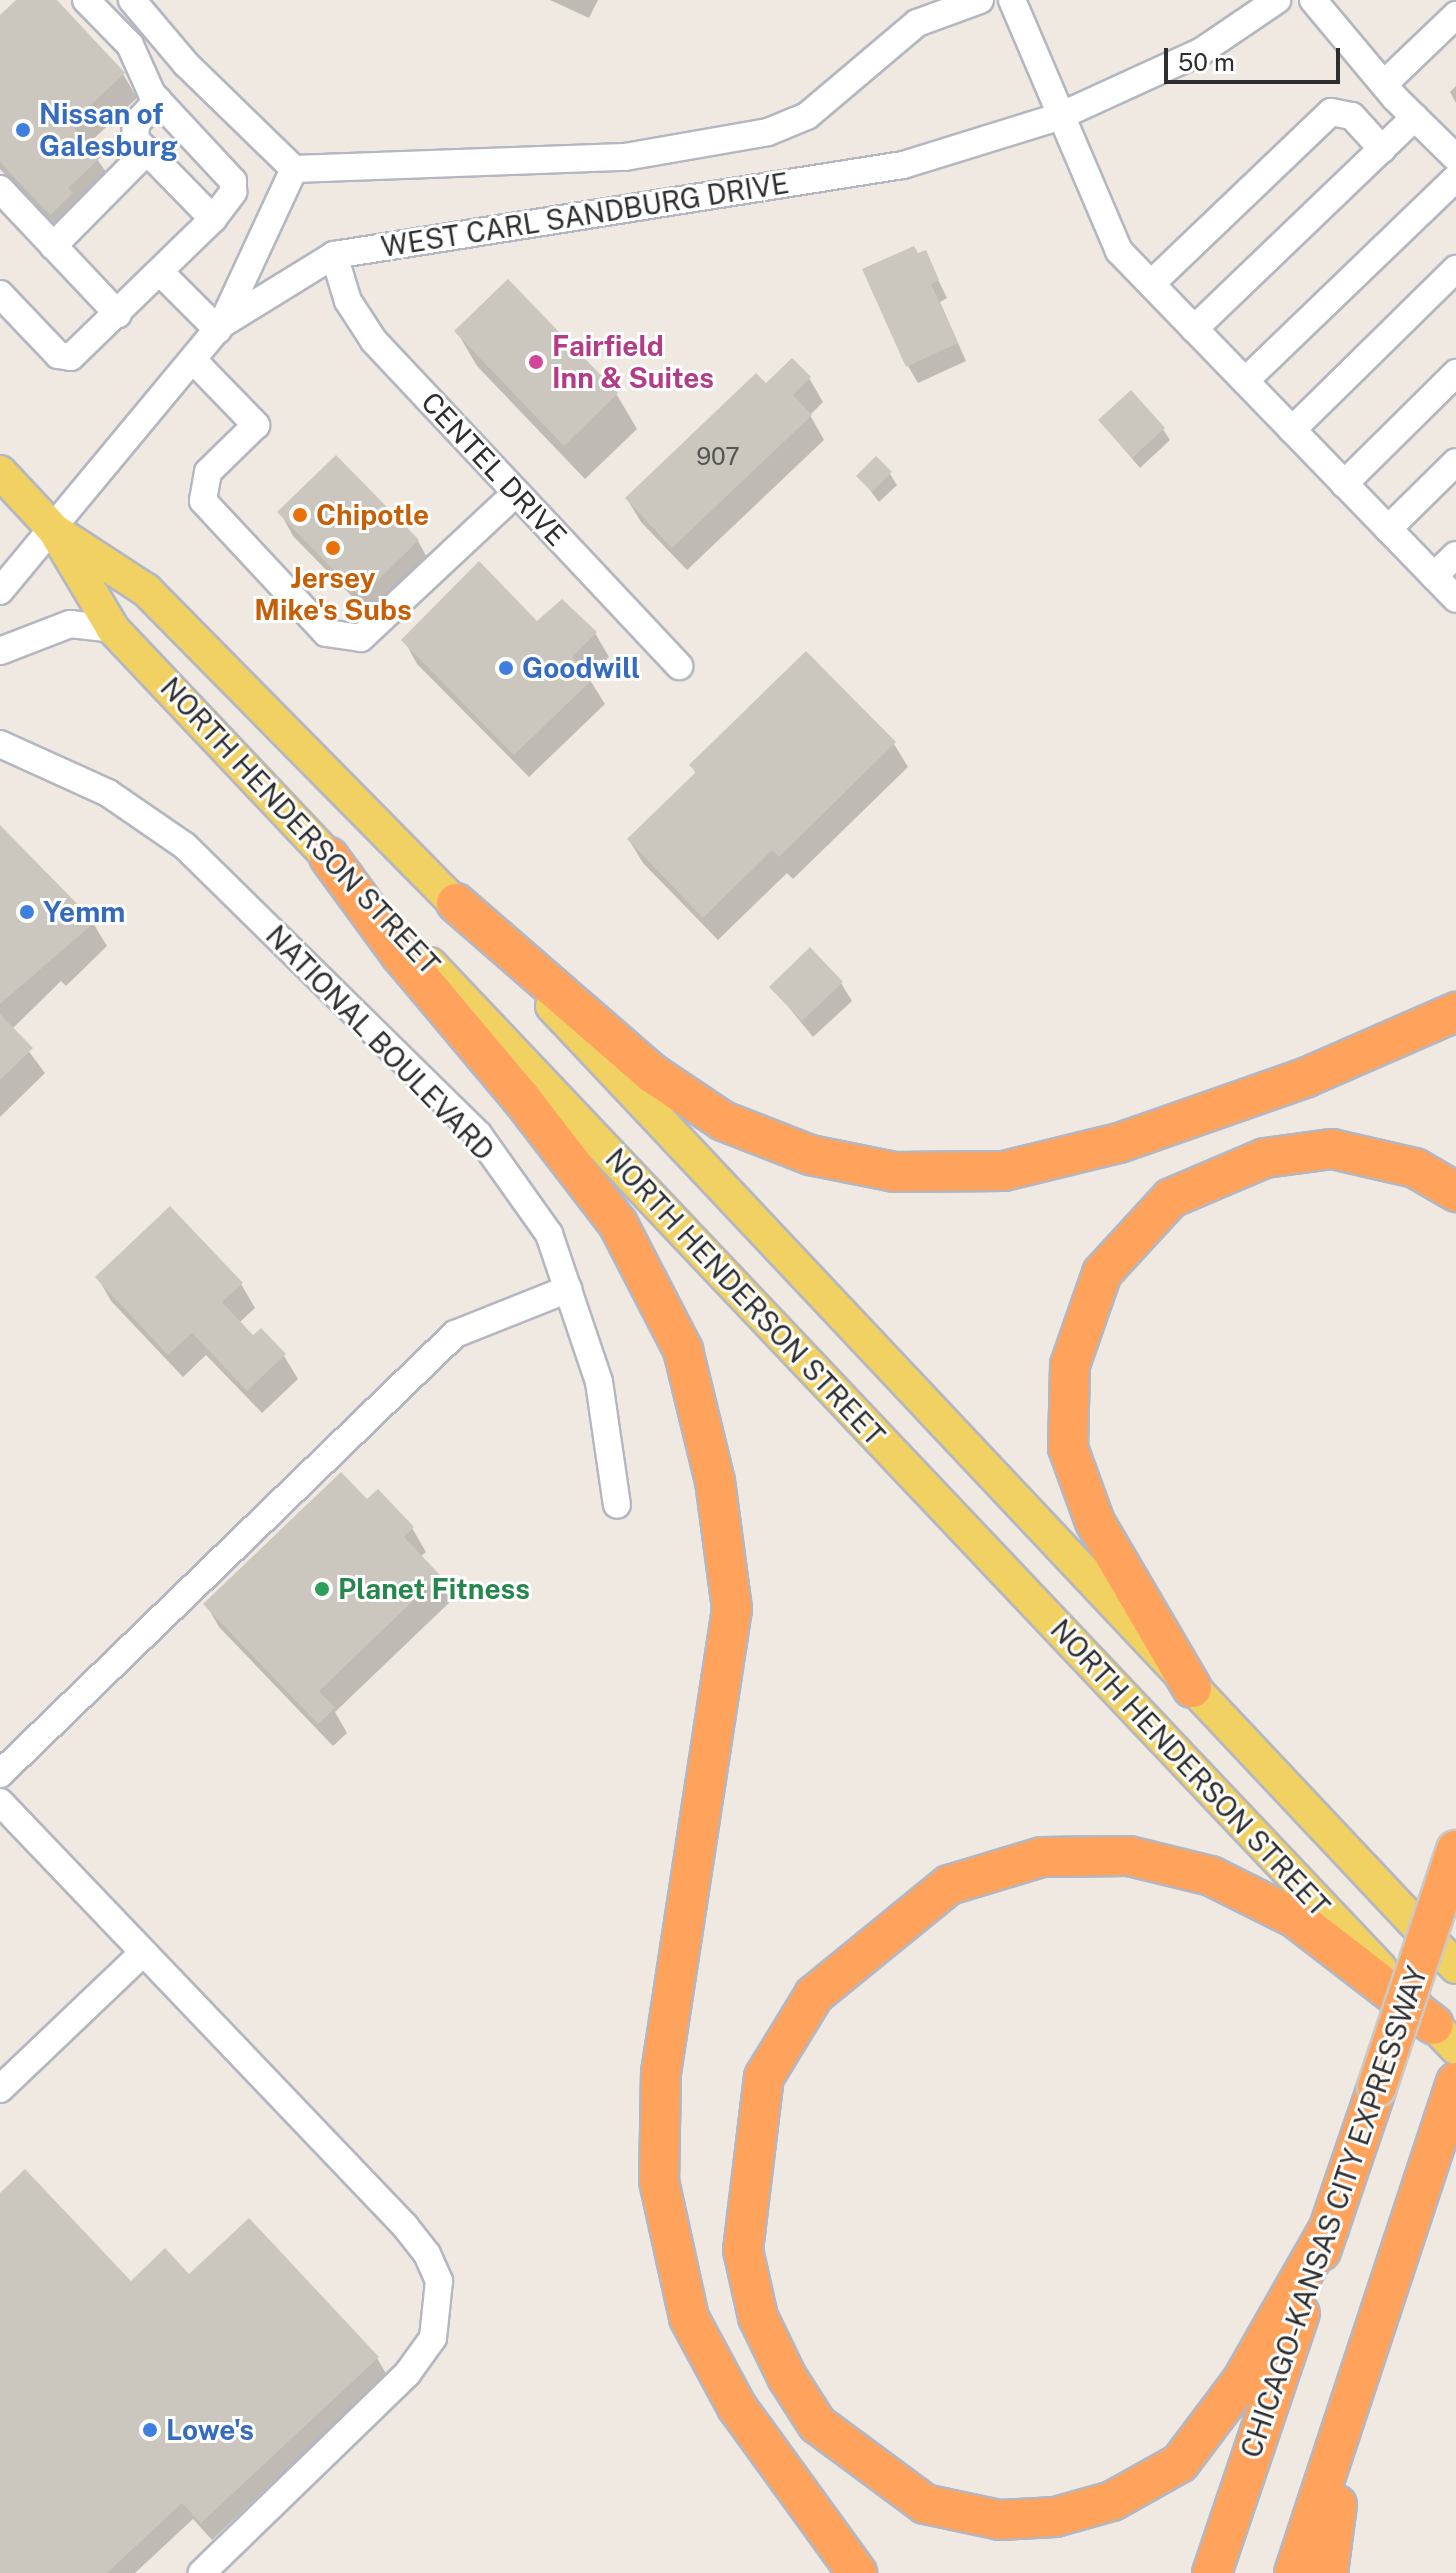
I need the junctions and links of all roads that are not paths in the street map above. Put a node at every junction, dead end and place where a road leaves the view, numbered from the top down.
1 (86, 0) edge
2 (132, 0) edge
3 (980, 0) edge
4 (1012, 0) edge
5 (1277, 0) edge
6 (1313, 0) edge
7 (1456, 15) edge
8 (1384, 84) junction
9 (158, 100) junction
10 (1058, 117) junction
11 (1415, 117) junction
12 (1382, 149) junction
13 (147, 151) junction
14 (1456, 158) edge
15 (294, 169) junction
16 (1456, 178) edge
17 (0, 189) edge
18 (213, 219) junction
19 (53, 246) junction
20 (334, 255) junction
21 (1456, 269) edge
22 (160, 272) junction
23 (1151, 284) junction
24 (0, 294) edge
25 (118, 314) junction
26 (220, 327) junction
27 (1194, 329) junction
28 (193, 360) junction
29 (1456, 373) edge
30 (1245, 381) junction
31 (1292, 430) junction
32 (1456, 462) edge
33 (0, 472) edge
34 (1344, 484) junction
35 (516, 493) junction
36 (1388, 529) junction
37 (54, 530) junction
38 (1456, 555) edge
39 (1434, 576) junction
40 (0, 591) edge
41 (1456, 599) edge
42 (113, 629) junction
43 (0, 651) edge
44 (679, 666) dead end
45 (0, 744) edge
46 (329, 857) junction
47 (456, 903) junction
48 (1456, 1012) edge
49 (1456, 1192) edge
50 (568, 1289) junction
51 (617, 1505) dead end
52 (1192, 1688) junction
53 (0, 1774) edge
54 (0, 1802) edge
55 (1456, 1850) edge
56 (143, 1953) junction
57 (1456, 1967) edge
58 (1445, 2037) edge
59 (1456, 2082) edge
60 (0, 2089) edge
61 (1329, 2228) junction
62 (1390, 2282) junction
63 (202, 2573) edge
64 (857, 2573) edge
65 (1212, 2573) edge
66 (1294, 2573) edge
67 (1328, 2573) edge

1 - 9 street
2 - 15 street
3 - 15 street
4 - 10 street
5 - 10 street, WEST CARL SANDBURG DRIVE
6 - 8 street
7 - 8 street
8 - 11 street
9 - 13 street
9 - 18 street
10 - 20 street, WEST CARL SANDBURG DRIVE
10 - 23 street
11 - 12 street
11 - 14 street
12 - 23 street
12 - 27 street
13 - 18 street
13 - 19 street
15 - 26 street
16 - 30 street
17 - 19 street
18 - 22 street
19 - 25 street
20 - 26 street, WEST CARL SANDBURG DRIVE
20 - 35 street, CENTEL DRIVE
21 - 31 street
22 - 25 street
22 - 26 street
23 - 27 street
24 - 25 street
26 - 28 street, WEST CARL SANDBURG DRIVE
27 - 30 street
28 - 35 street
28 - 37 street, WEST CARL SANDBURG DRIVE
29 - 34 street
30 - 31 street
31 - 34 street
32 - 36 street
33 - 37 main road, NORTH HENDERSON STREET
34 - 36 street
35 - 44 street, CENTEL DRIVE
36 - 39 street
37 - 40 street, WEST CARL SANDBURG DRIVE
37 - 42 main road, NORTH HENDERSON STREET
37 - 47 main road, NORTH HENDERSON STREET
38 - 39 street
39 - 41 street
42 - 43 street
42 - 46 main road, NORTH HENDERSON STREET
45 - 50 street, NATIONAL BOULEVARD
46 - 58 main road, NORTH HENDERSON STREET
46 - 64 highway
47 - 48 highway
47 - 52 main road, NORTH HENDERSON STREET
49 - 52 highway
50 - 51 street, NATIONAL BOULEVARD
50 - 53 street
52 - 57 main road, NORTH HENDERSON STREET
54 - 56 street
55 - 61 highway, CHICAGO-KANSAS CITY EXPRESSWAY, bridge
56 - 60 street
56 - 63 street
58 - 61 highway
59 - 62 highway
61 - 65 highway, CHICAGO-KANSAS CITY EXPRESSWAY
62 - 66 highway
62 - 67 highway

